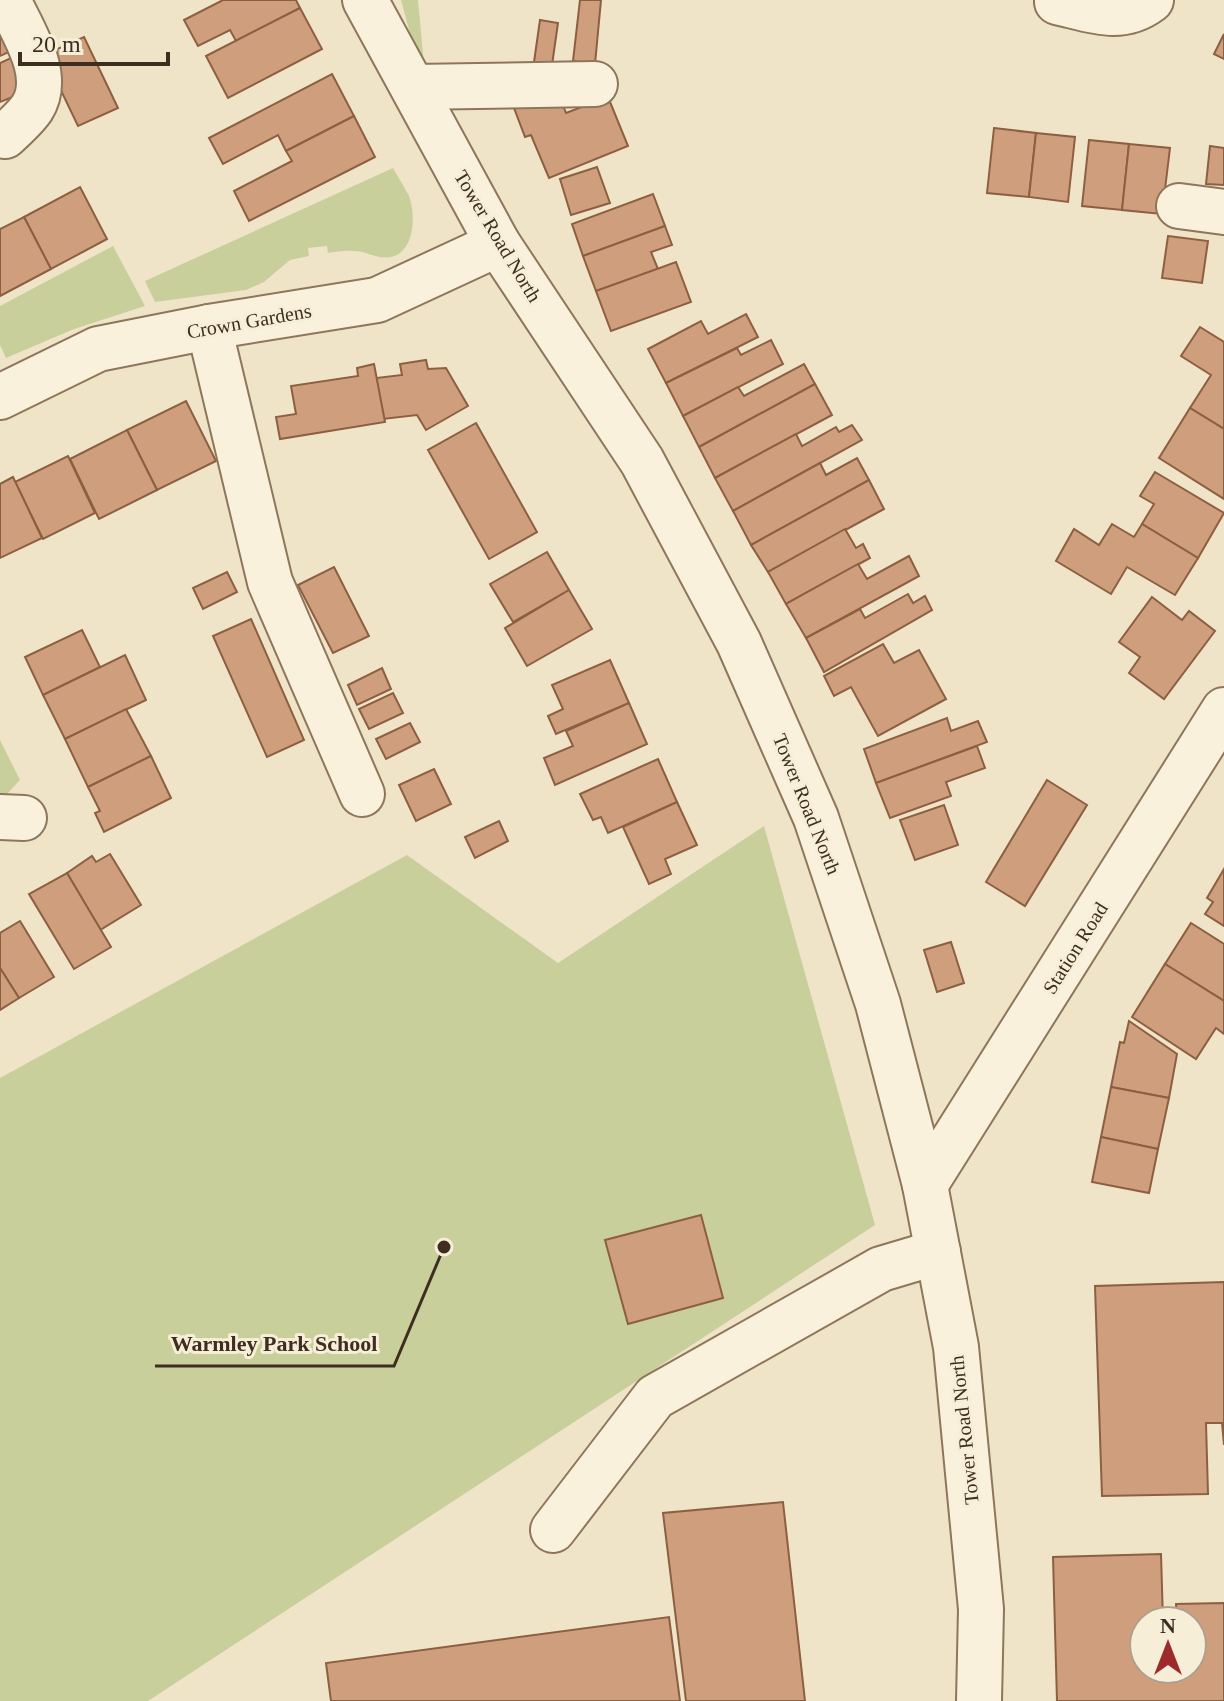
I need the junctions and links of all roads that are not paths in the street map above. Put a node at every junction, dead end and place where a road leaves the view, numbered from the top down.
1 (8, 0) edge
2 (365, 0) edge
3 (1151, 0) edge
4 (1057, 2) dead end
5 (595, 84) dead end
6 (413, 87) junction
7 (5, 136) dead end
8 (1179, 206) dead end
9 (1224, 212) edge
10 (498, 244) junction
11 (209, 327) junction
12 (0, 397) edge
13 (1224, 710) edge
14 (362, 794) dead end
15 (925, 1185) junction
16 (938, 1252) junction
17 (553, 1530) dead end
18 (979, 1701) edge

1 - 7 street
2 - 6 street, Tower Road North
3 - 4 street
5 - 6 street
6 - 10 street, Tower Road North
8 - 9 street
10 - 11 street, Crown Gardens
10 - 15 street, Tower Road North
11 - 12 street, Crown Gardens
11 - 14 street
13 - 15 street, Station Road
15 - 16 street, Tower Road North
16 - 17 street
16 - 18 street, Tower Road North

